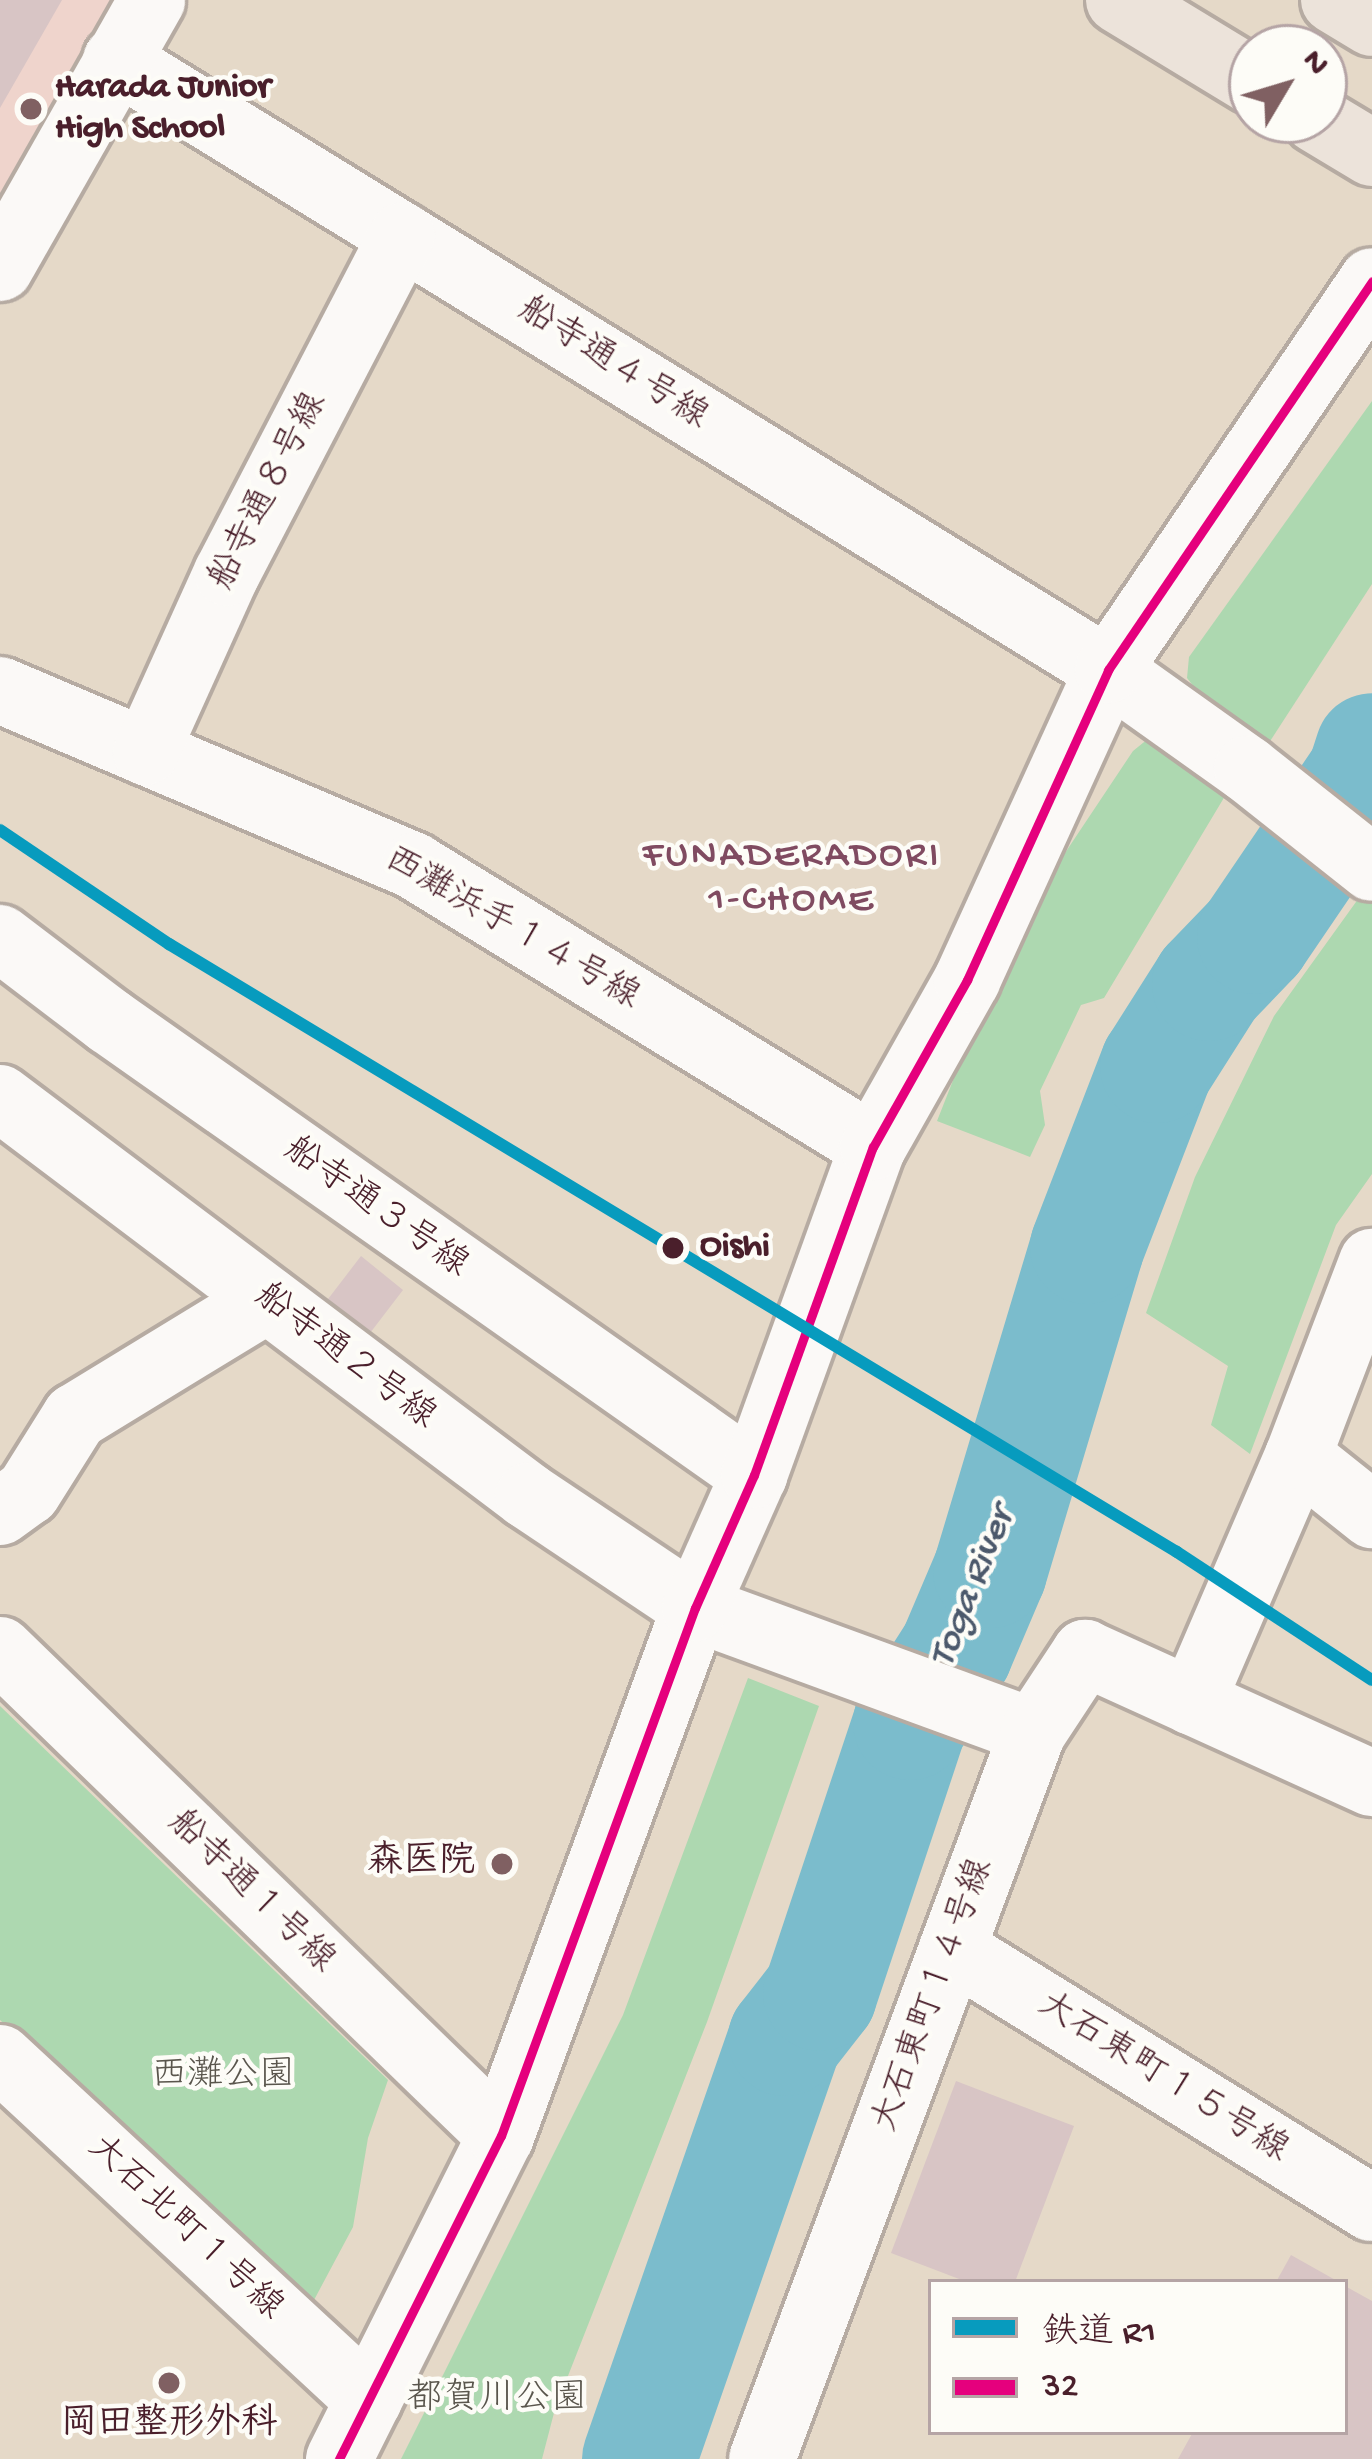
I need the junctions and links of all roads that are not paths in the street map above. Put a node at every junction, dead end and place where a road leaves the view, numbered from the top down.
1 (152, 0) edge
2 (1119, 0) edge
3 (1334, 0) edge
4 (1372, 22) edge
5 (116, 60) junction
6 (1228, 66) edge
7 (402, 236) junction
8 (0, 268) edge
9 (1372, 280) edge
10 (1108, 670) junction
11 (0, 690) edge
12 (146, 752) junction
13 (1372, 868) edge
14 (0, 938) edge
15 (0, 1098) edge
16 (873, 1147) junction
17 (1372, 1262) edge
18 (267, 1300) junction
19 (1298, 1456) junction
20 (754, 1475) junction
21 (0, 1512) edge
22 (1372, 1515) edge
23 (695, 1608) junction
24 (0, 1650) edge
25 (1192, 1702) junction
26 (1015, 1726) junction
27 (1372, 1784) edge
28 (952, 1949) junction
29 (0, 2058) edge
30 (501, 2136) junction
31 (1372, 2208) edge
32 (369, 2400) junction
33 (339, 2459) edge
34 (762, 2459) edge

1 - 5 street
2 - 6 highway
3 - 4 highway
5 - 7 street, 船寺通４号線
5 - 8 street
7 - 10 street, 船寺通４号線
7 - 12 street, 船寺通８号線
9 - 10 street
10 - 13 street, 船寺通４号線
10 - 16 street
11 - 12 street, 西灘浜手１４号線
12 - 16 street, 西灘浜手１４号線
14 - 20 street, 船寺通３号線
15 - 18 street, 船寺通２号線
16 - 20 street
17 - 19 street
18 - 21 street
18 - 23 street, 船寺通２号線
19 - 22 street
19 - 25 street
20 - 23 street
23 - 26 street
23 - 30 street
24 - 30 street, 船寺通１号線
25 - 26 street, 大石東町１４号線
25 - 27 street, 大石東町１４号線
26 - 28 street, 大石東町１４号線
28 - 31 street, 大石東町１５号線
28 - 34 street, 大石東町１４号線
29 - 32 street, 大石北町１号線
30 - 32 street
32 - 33 street

